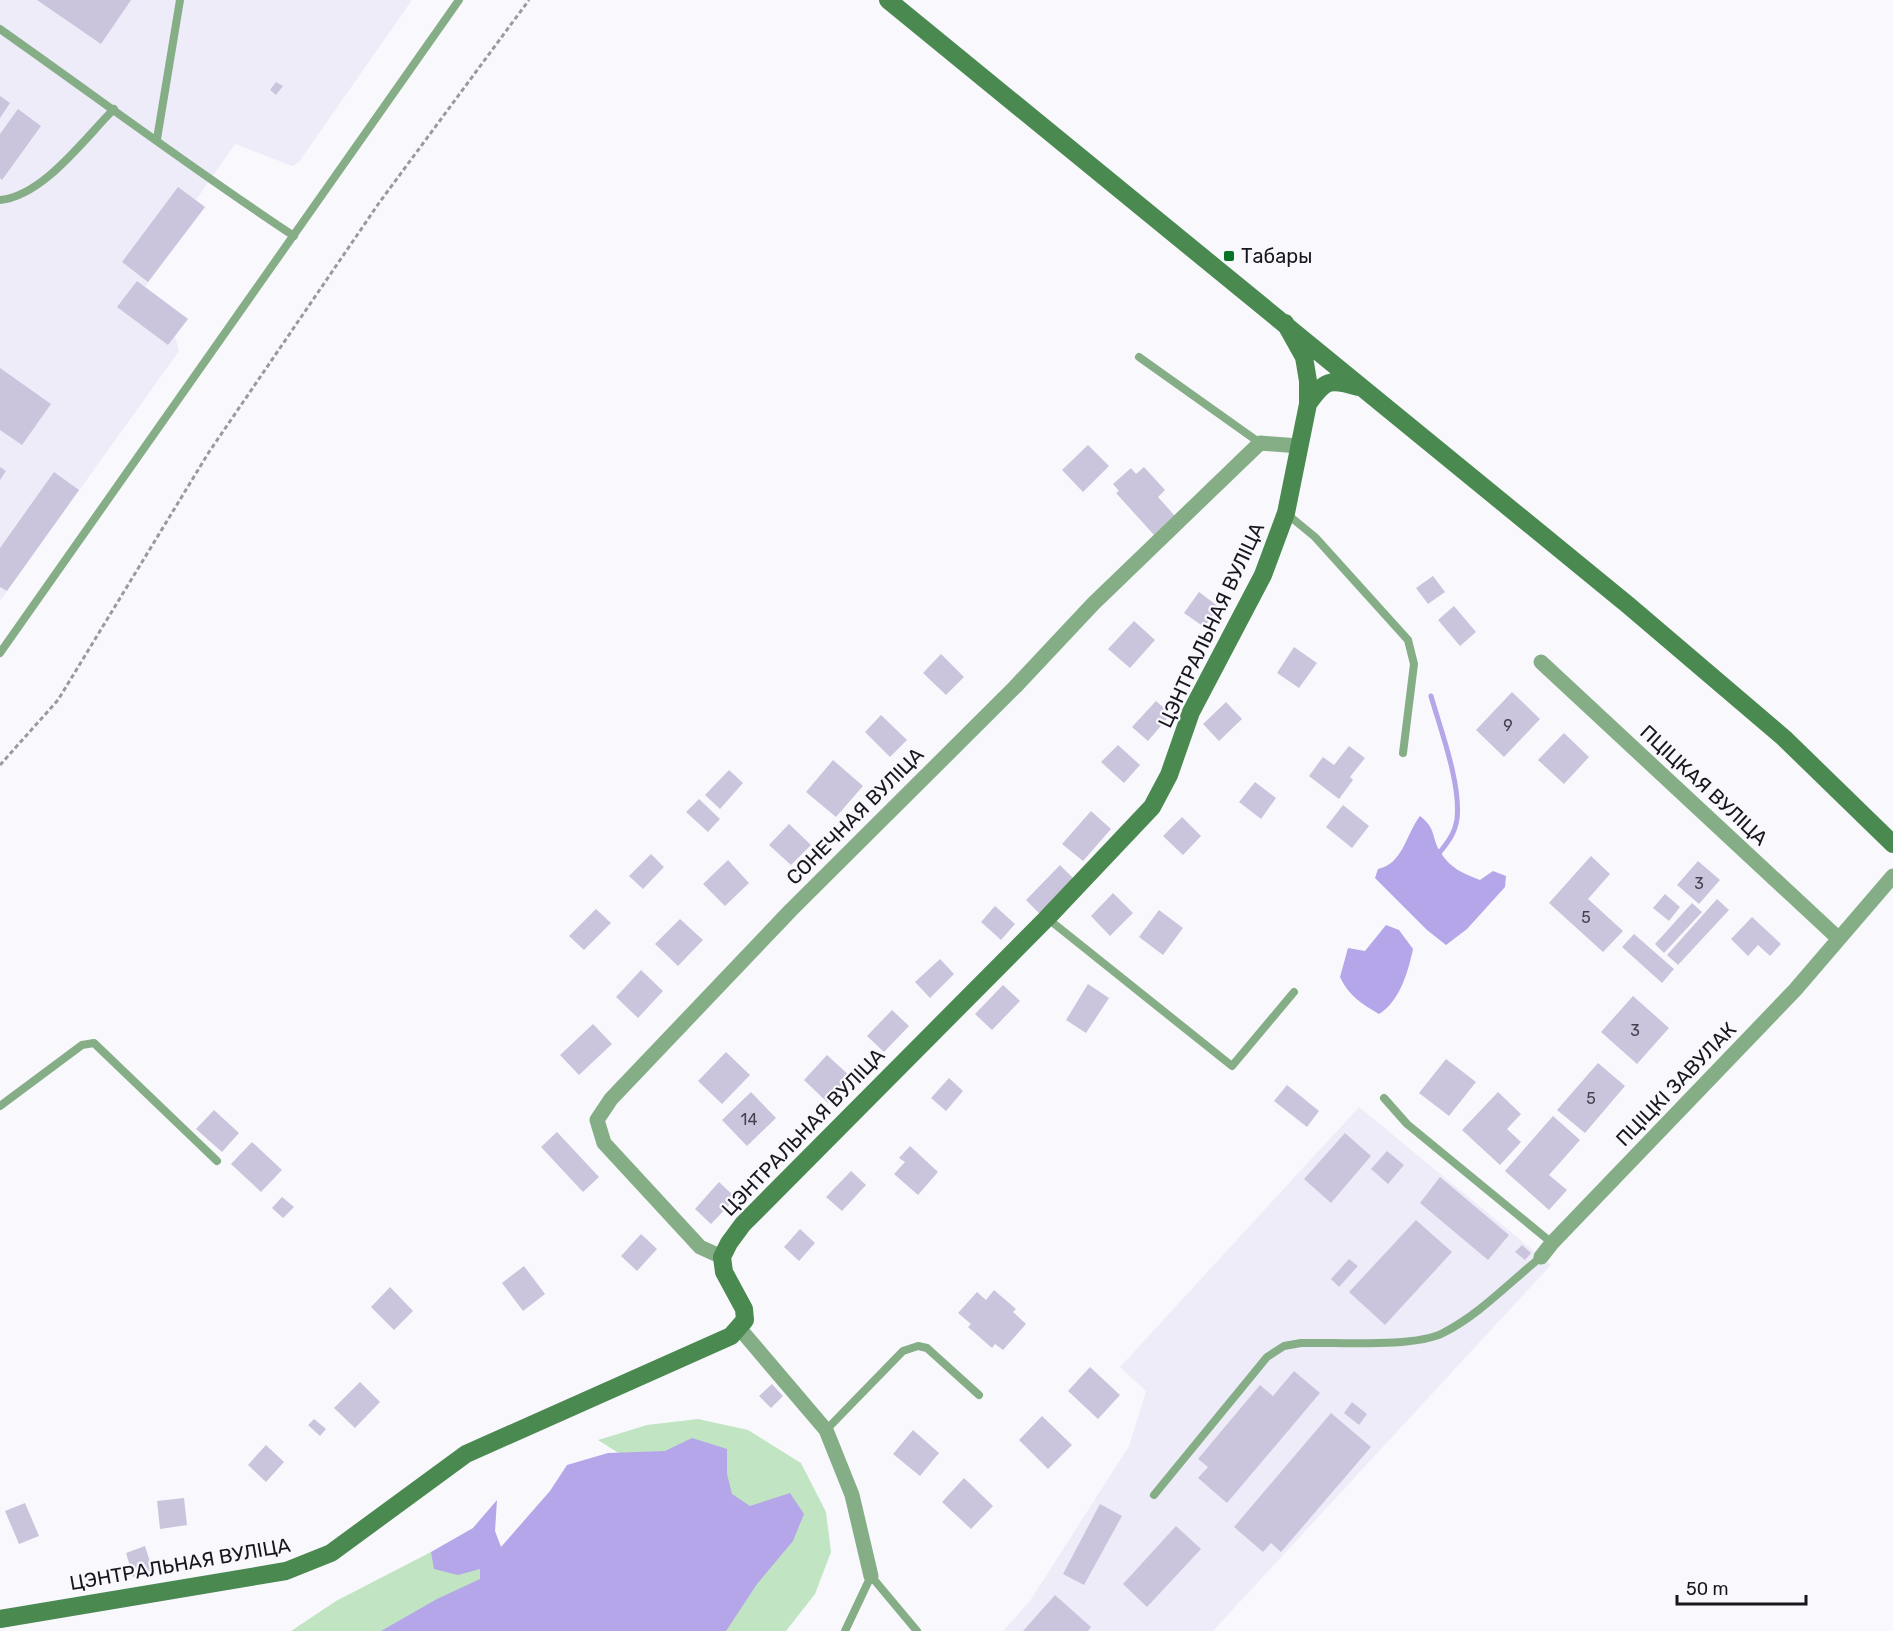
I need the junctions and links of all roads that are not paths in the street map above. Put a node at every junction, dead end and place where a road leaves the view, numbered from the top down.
1 (180, 0) edge
2 (459, 0) edge
3 (888, 0) edge
4 (0, 29) edge
5 (114, 109) junction
6 (157, 140) junction
7 (0, 200) edge
8 (294, 236) junction
9 (1285, 323) junction
10 (1139, 357) dead end
11 (1365, 389) junction
12 (1308, 404) junction
13 (1260, 443) junction
14 (1299, 446) junction
15 (1286, 513) junction
16 (0, 653) edge
17 (1541, 662) dead end
18 (1403, 753) dead end
19 (1893, 844) edge
20 (1893, 876) edge
21 (1047, 918) junction
22 (1839, 939) junction
23 (1294, 992) dead end
24 (1384, 1098) dead end
25 (0, 1106) edge
26 (217, 1161) dead end
27 (1552, 1243) junction
28 (722, 1257) junction
29 (1541, 1257) joint
30 (740, 1329) junction
31 (979, 1395) dead end
32 (826, 1430) junction
33 (1154, 1495) dead end
34 (872, 1576) junction
35 (0, 1619) edge
36 (845, 1631) edge
37 (917, 1631) edge

1 - 6 lane
2 - 8 lane
3 - 9 street
4 - 5 lane
5 - 6 lane
5 - 7 lane
6 - 8 lane
8 - 16 lane
9 - 11 street
9 - 12 street, ЦЭНТРАЛЬНАЯ ВУЛІЦА
10 - 13 lane
11 - 12 street
11 - 19 street
12 - 14 street, ЦЭНТРАЛЬНАЯ ВУЛІЦА
13 - 14 street
13 - 28 street, СОНЕЧНАЯ ВУЛІЦА
14 - 15 street, ЦЭНТРАЛЬНАЯ ВУЛІЦА
15 - 18 lane
15 - 21 street, ЦЭНТРАЛЬНАЯ ВУЛІЦА
17 - 22 street, ПЦІЦКАЯ ВУЛІЦА
20 - 22 street, ПЦІЦКІ ЗАВУЛАК
21 - 23 lane
21 - 28 street, ЦЭНТРАЛЬНАЯ ВУЛІЦА
22 - 27 street, ПЦІЦКІ ЗАВУЛАК
24 - 27 lane
25 - 26 lane
27 - 29 street, ПЦІЦКІ ЗАВУЛАК
28 - 30 street
29 - 33 lane
30 - 32 street
30 - 35 street, ЦЭНТРАЛЬНАЯ ВУЛІЦА
31 - 32 lane
32 - 34 street
34 - 36 lane
34 - 37 lane

